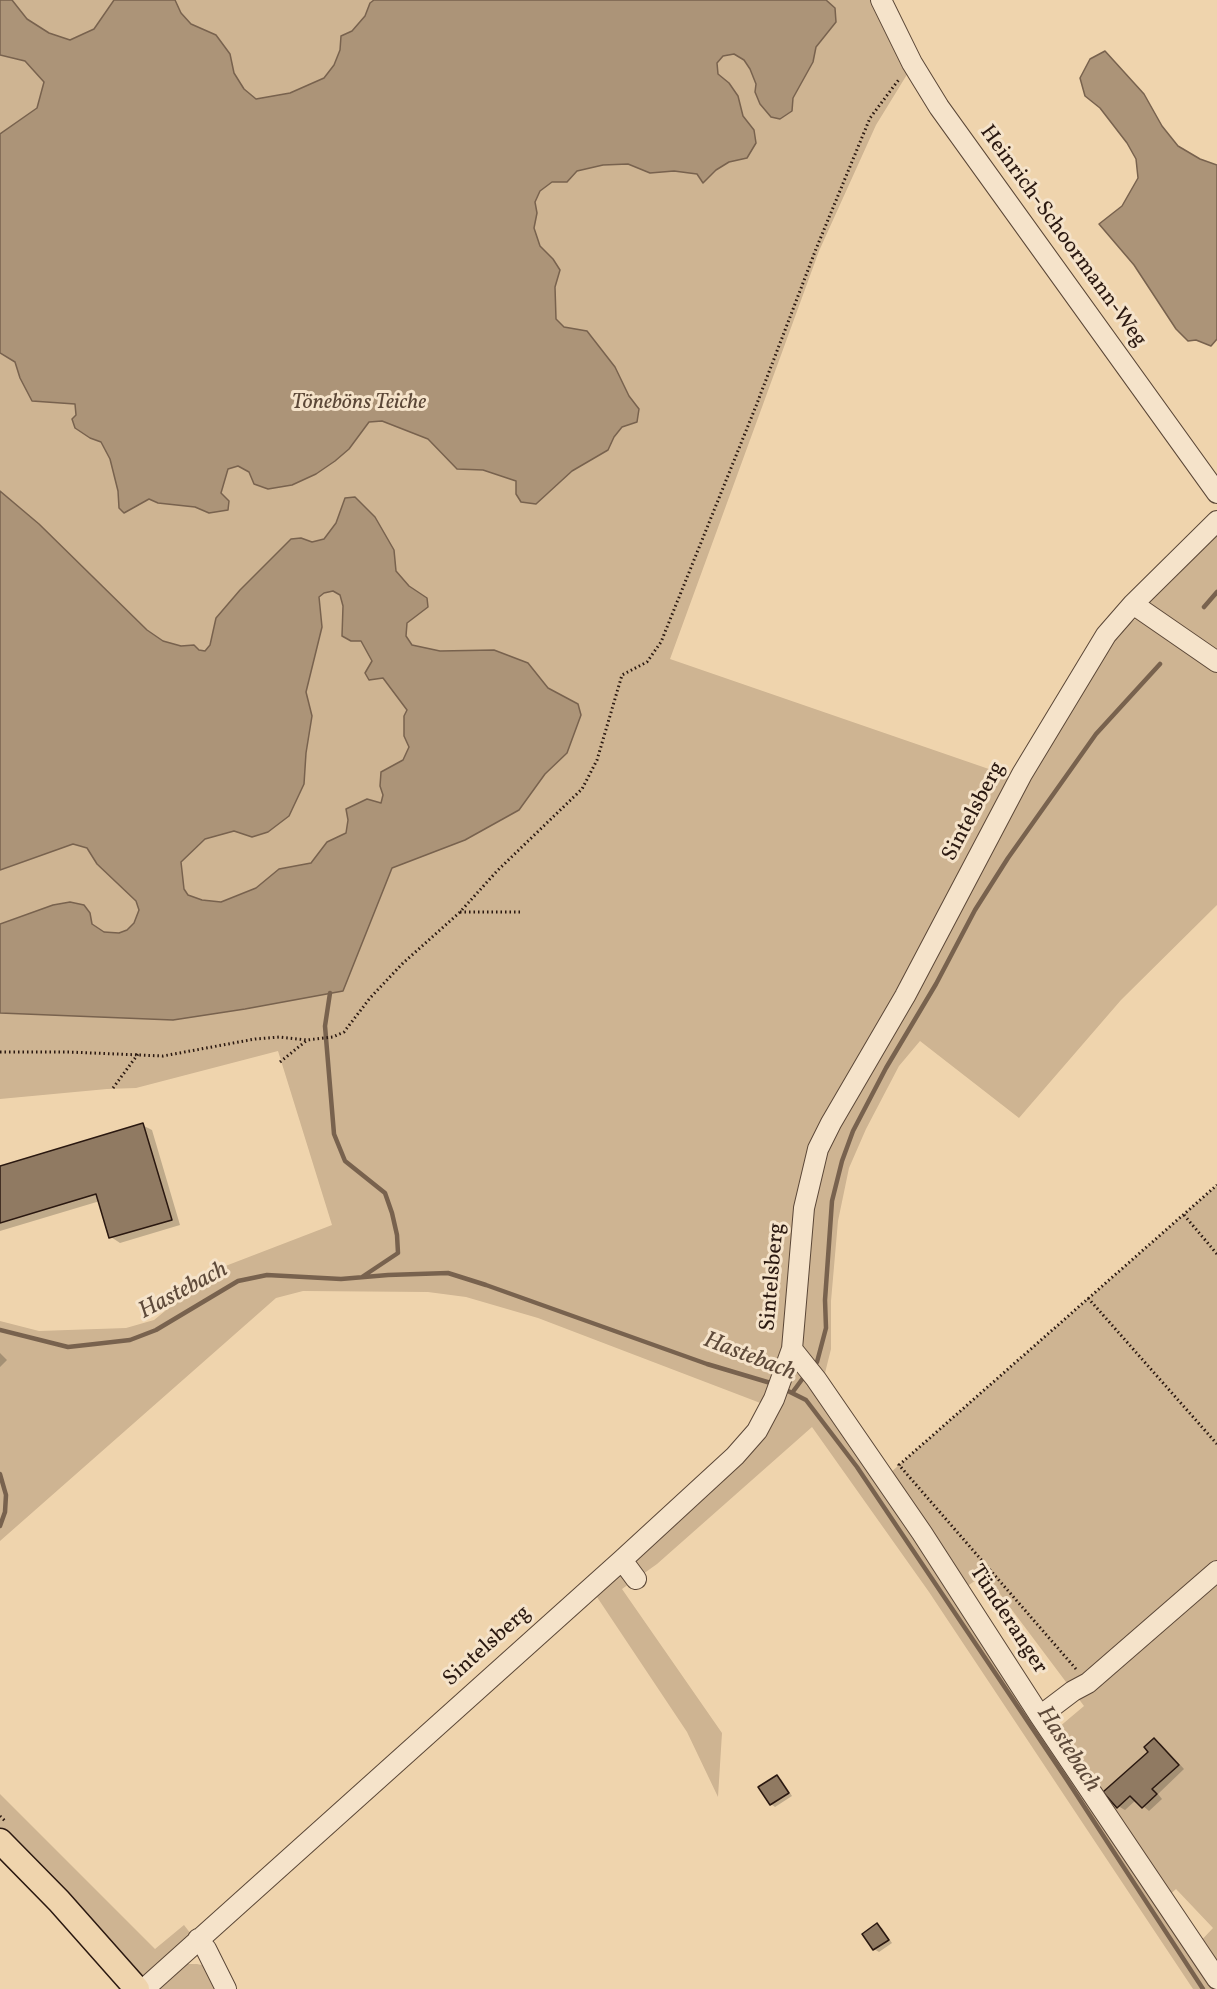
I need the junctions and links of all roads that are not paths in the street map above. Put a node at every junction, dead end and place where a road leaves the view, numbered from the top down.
1 (881, 0) edge
2 (1217, 493) edge
3 (1217, 521) edge
4 (1133, 604) junction
5 (1217, 662) edge
6 (792, 1349) junction
7 (622, 1560) junction
8 (1217, 1571) edge
9 (636, 1579) dead end
10 (1040, 1716) junction
11 (0, 1842) edge
12 (198, 1939) junction
13 (1217, 1979) edge
14 (137, 1989) edge
15 (144, 1989) edge
16 (226, 1989) edge

1 - 2 street, Heinrich-Schoormann-Weg
3 - 4 street, Sintelsberg
4 - 5 street
4 - 6 street, Sintelsberg
6 - 7 street, Sintelsberg
6 - 10 street, Tünderanger
7 - 9 street
7 - 12 street, Sintelsberg
8 - 10 street
10 - 13 street, Tünderanger
11 - 14 main road
12 - 15 street, Sintelsberg
12 - 16 street

